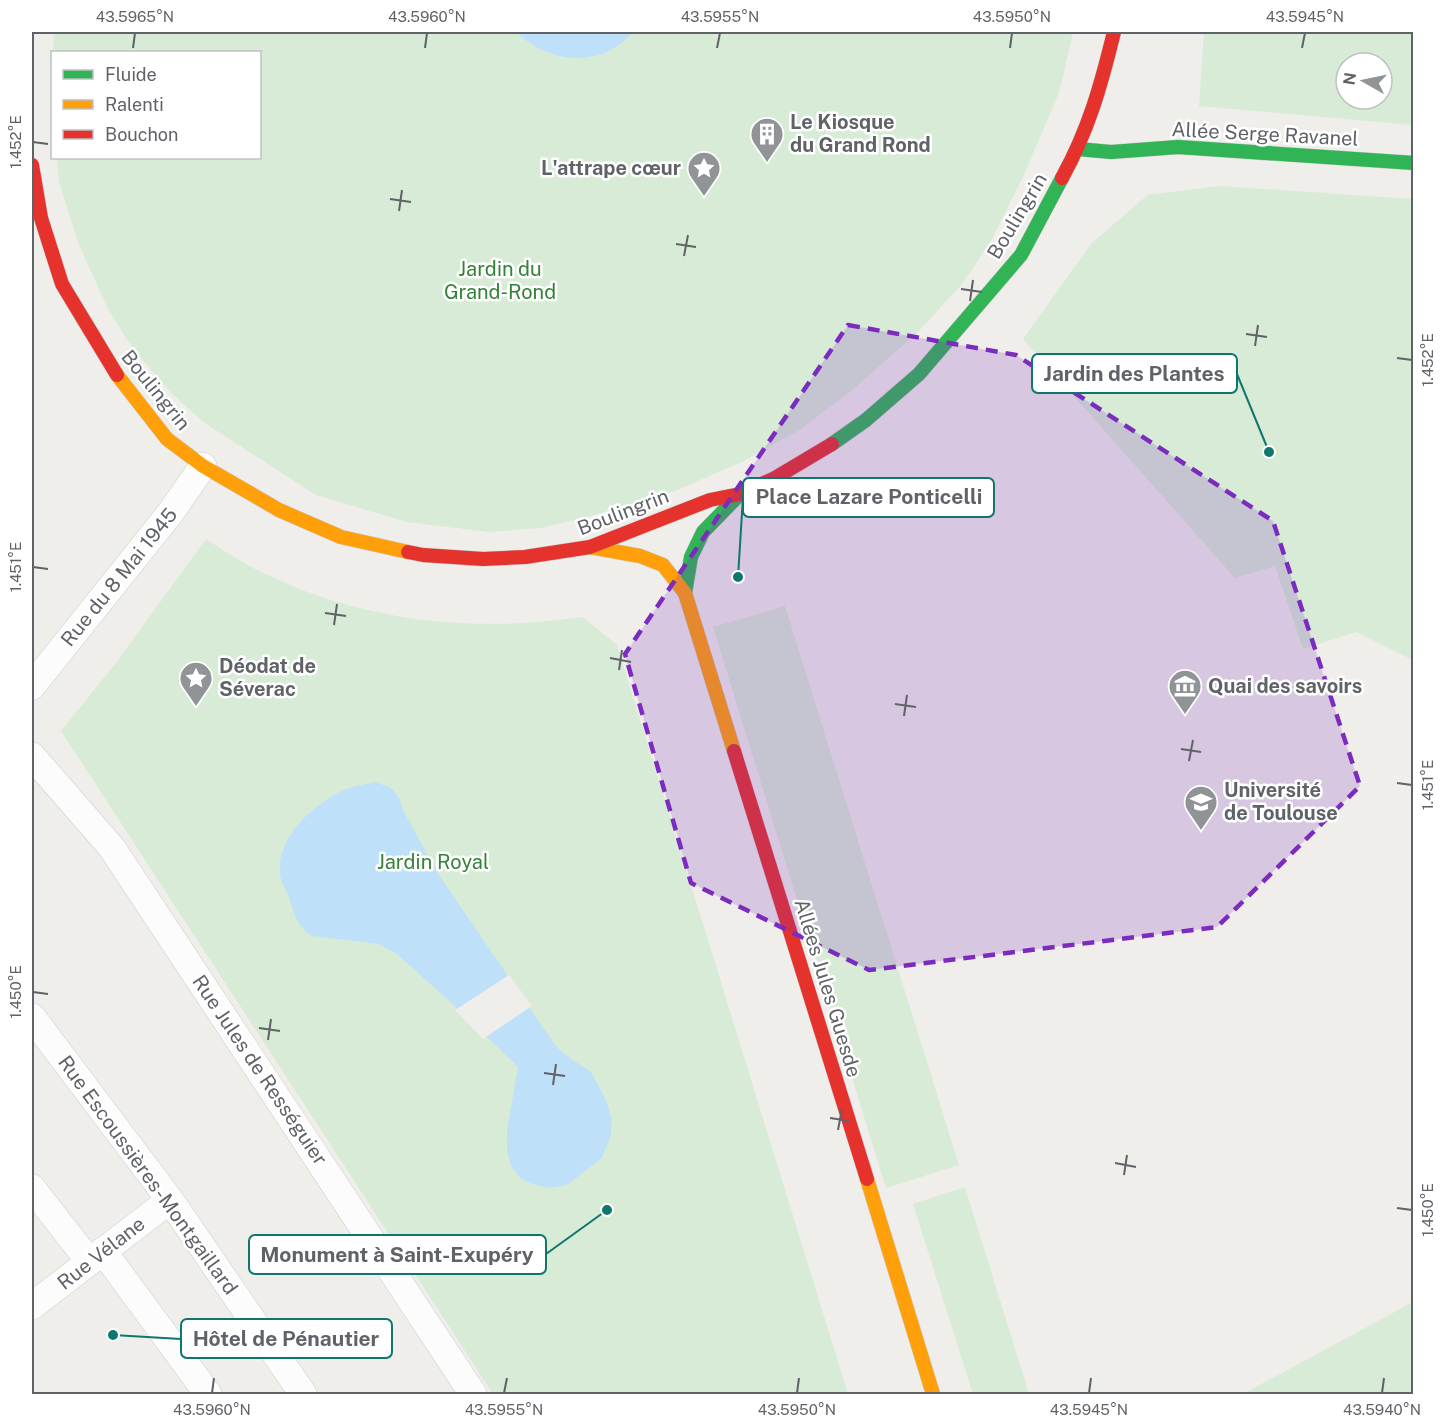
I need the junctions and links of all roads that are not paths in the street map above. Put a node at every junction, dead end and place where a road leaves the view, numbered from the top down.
1 (1114, 32) edge
2 (1078, 149) junction
3 (1413, 163) edge
4 (32, 165) edge
5 (203, 466) junction
6 (740, 494) junction
7 (590, 547) junction
8 (685, 593) junction
9 (32, 686) edge
10 (32, 756) edge
11 (32, 1017) edge
12 (32, 1188) edge
13 (170, 1200) junction
14 (97, 1256) junction
15 (32, 1306) edge
16 (208, 1395) edge
17 (303, 1395) edge
18 (473, 1395) edge
19 (933, 1395) edge

1 - 2 main road, Boulingrin
2 - 3 main road, Allée Serge Ravanel
2 - 6 main road, Boulingrin
4 - 5 main road, Boulingrin
5 - 7 main road, Boulingrin
5 - 9 street, Rue du 8 Mai 1945
6 - 7 main road, Boulingrin
6 - 8 main road, Allées Jules Guesde
7 - 8 main road, Allées Jules Guesde
8 - 19 main road, Allées Jules Guesde
10 - 18 street, Rue Jules de Rességuier
11 - 13 street, Rue Escoussières-Montgaillard
12 - 14 street
13 - 14 street, Rue Vélane
13 - 17 street, Rue Escoussières-Montgaillard
14 - 15 street, Rue Vélane
14 - 16 street

